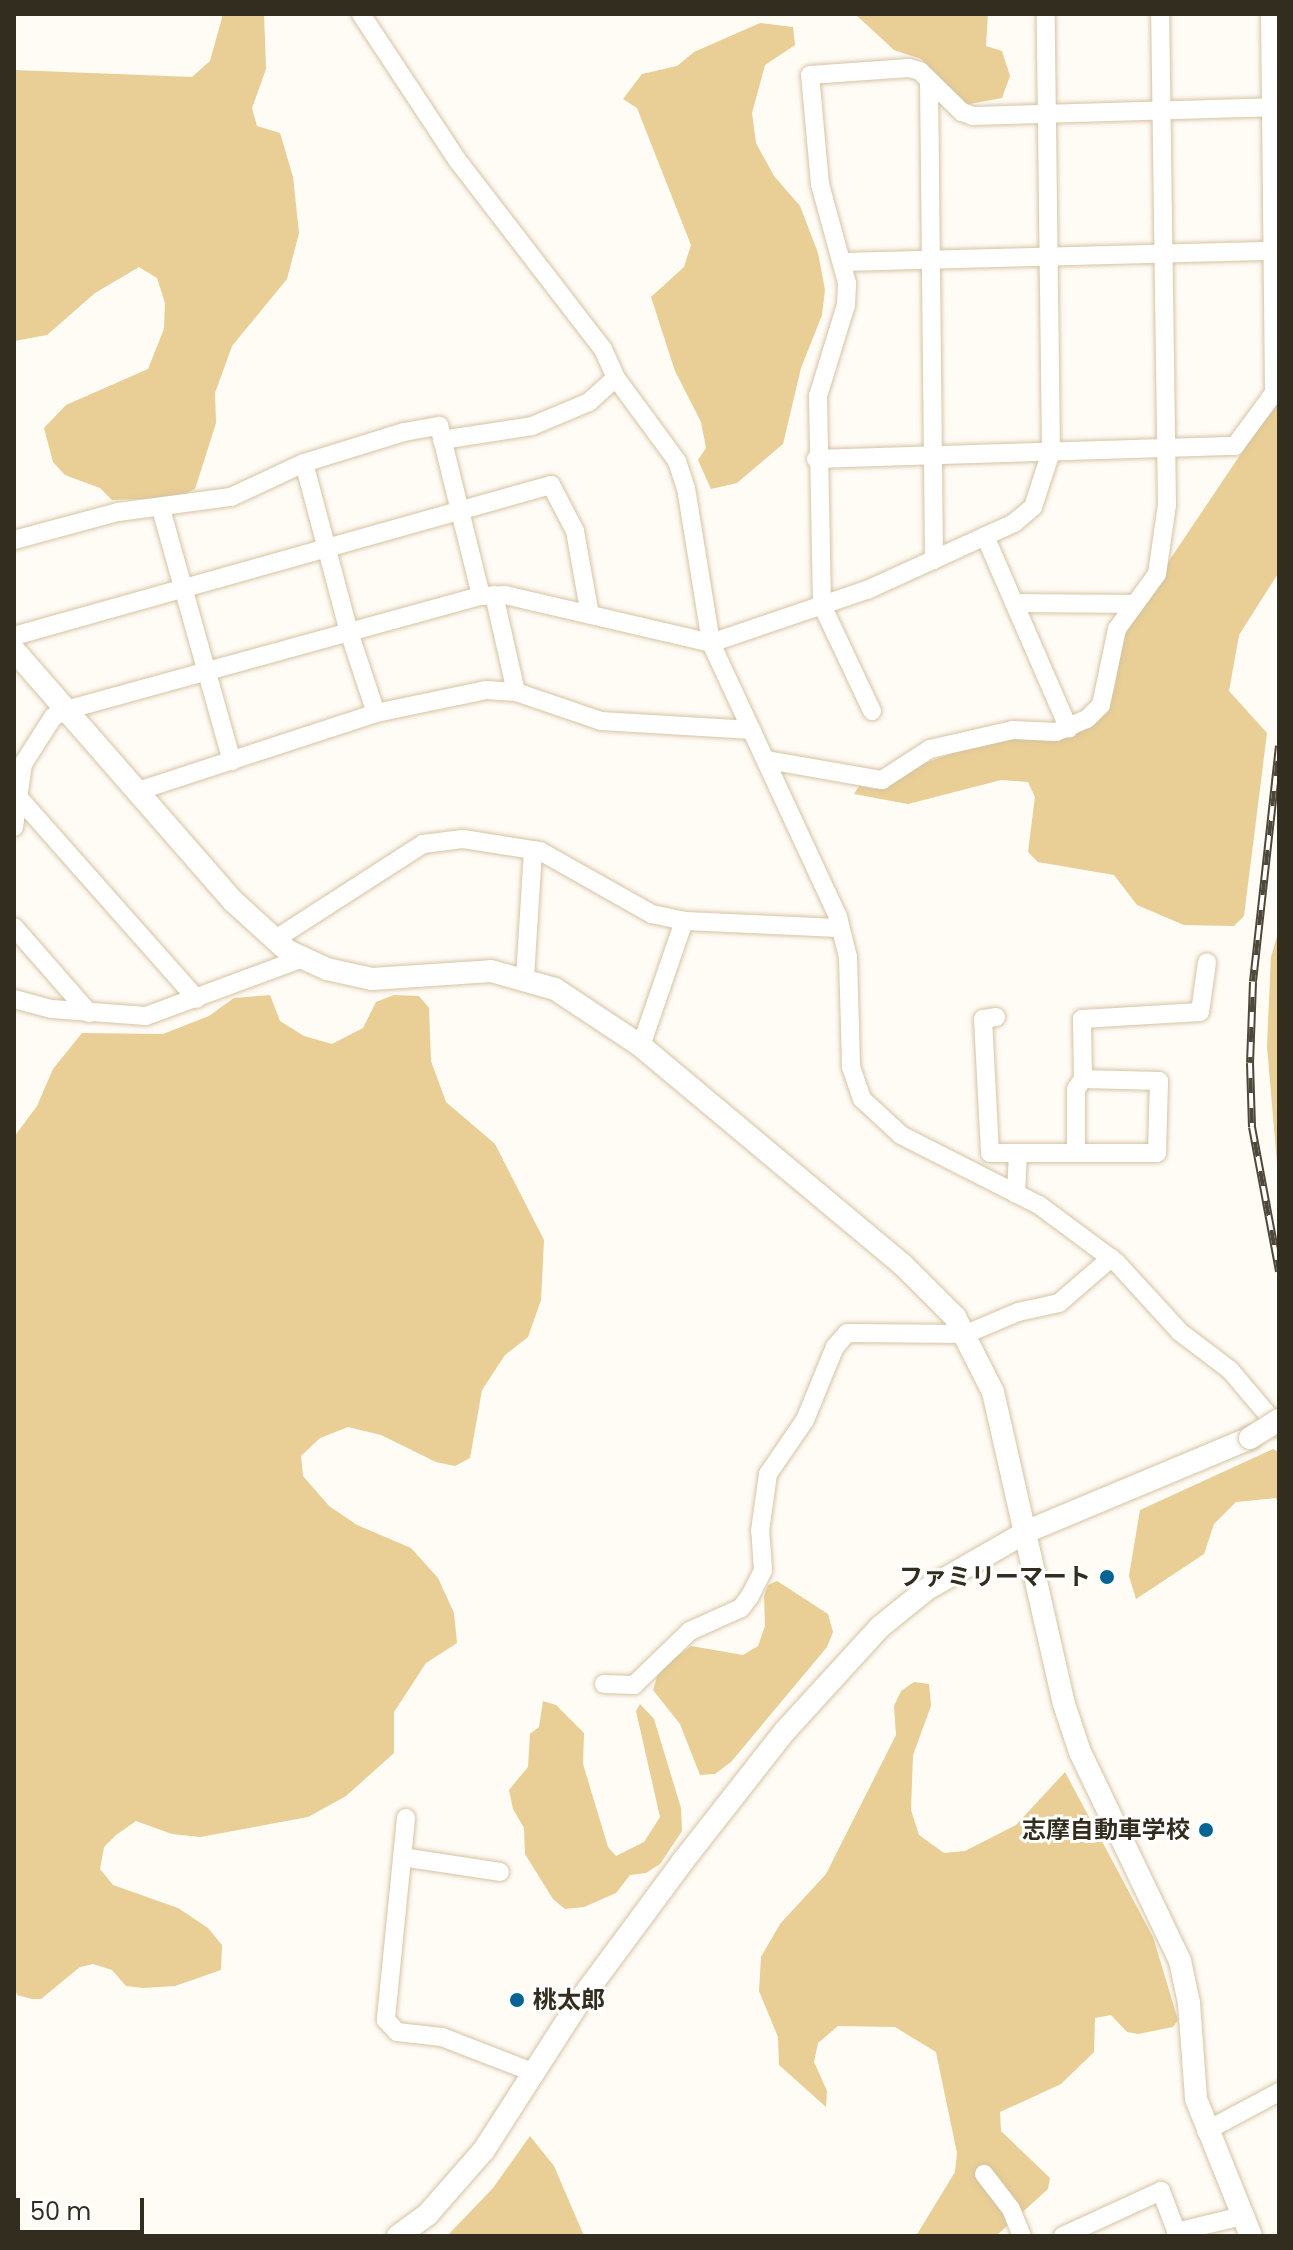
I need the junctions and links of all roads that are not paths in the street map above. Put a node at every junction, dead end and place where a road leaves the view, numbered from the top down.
1 (1046, 14) edge
2 (1160, 14) edge
3 (1270, 14) edge
4 (370, 16) edge
5 (929, 80) junction
6 (1271, 107) junction
7 (1161, 108) junction
8 (1044, 111) junction
9 (1273, 251) junction
10 (1164, 255) junction
11 (1046, 257) junction
12 (930, 259) junction
13 (842, 262) junction
14 (616, 378) junction
15 (442, 440) junction
16 (1169, 448) junction
17 (1051, 452) junction
18 (931, 456) junction
19 (816, 459) junction
20 (304, 463) junction
21 (161, 509) junction
22 (459, 509) junction
23 (985, 536) junction
24 (14, 540) edge
25 (326, 545) junction
26 (934, 560) junction
27 (180, 587) junction
28 (488, 595) junction
29 (1014, 603) junction
30 (1131, 604) junction
31 (822, 605) junction
32 (590, 615) junction
33 (349, 632) junction
34 (14, 636) edge
35 (711, 643) junction
36 (14, 650) edge
37 (205, 672) junction
38 (516, 692) junction
39 (66, 710) junction
40 (872, 711) dead end
41 (376, 713) junction
42 (1069, 729) junction
43 (752, 730) junction
44 (767, 760) junction
45 (232, 761) junction
46 (138, 791) junction
47 (19, 798) junction
48 (14, 827) edge
49 (533, 850) junction
50 (684, 921) junction
51 (14, 927) edge
52 (840, 928) junction
53 (274, 940) junction
54 (303, 958) junction
55 (1207, 962) dead end
56 (525, 978) junction
57 (14, 999) edge
58 (197, 999) junction
59 (89, 1013) junction
60 (996, 1017) dead end
61 (641, 1046) junction
62 (1083, 1079) junction
63 (1018, 1153) junction
64 (1076, 1153) junction
65 (1016, 1194) junction
66 (1111, 1258) junction
67 (966, 1334) junction
68 (1279, 1420) edge
69 (1279, 1428) edge
70 (1028, 1531) junction
71 (604, 1684) dead end
72 (406, 1818) dead end
73 (402, 1857) junction
74 (500, 1872) dead end
75 (535, 2073) junction
76 (1279, 2092) edge
77 (1206, 2131) junction
78 (984, 2174) dead end
79 (1247, 2226) edge
80 (1086, 2231) edge
81 (1177, 2234) edge
82 (398, 2236) edge
83 (1022, 2236) edge
84 (1063, 2236) edge

1 - 8 street
2 - 7 street
3 - 6 street
4 - 14 street
5 - 8 street
5 - 12 street
5 - 13 street
6 - 7 street
6 - 9 street
7 - 8 street
7 - 10 street
8 - 11 street
9 - 10 street
9 - 16 street
10 - 11 street
10 - 16 street
11 - 12 street
11 - 17 street
12 - 13 street
12 - 18 street
13 - 19 street
14 - 15 street
14 - 35 street
15 - 20 street
15 - 22 street
16 - 17 street
16 - 30 street
17 - 18 street
17 - 23 street
18 - 19 street
18 - 26 street
19 - 31 street
20 - 21 street
20 - 25 street
21 - 24 street
21 - 27 street
22 - 25 street
22 - 28 street
22 - 32 street
23 - 26 street
23 - 29 street
25 - 27 street
25 - 33 street
26 - 31 street
27 - 34 street
27 - 37 street
28 - 32 street
28 - 33 street
28 - 38 street
29 - 30 street
29 - 42 street
30 - 42 street
31 - 35 street
31 - 40 street
32 - 35 street
33 - 37 street
33 - 41 street
35 - 43 street
36 - 39 street
37 - 39 street
37 - 45 street
38 - 41 street
38 - 43 street
39 - 46 street
39 - 47 street
41 - 45 street
42 - 44 street
43 - 44 street
44 - 52 street
45 - 46 street
46 - 53 street
47 - 48 street
47 - 58 street
49 - 50 street
49 - 53 street
49 - 56 street
50 - 52 street
50 - 61 street
51 - 59 street
52 - 65 street
53 - 54 street
54 - 56 street
54 - 58 street
55 - 62 street
56 - 61 street
57 - 59 street
58 - 59 street
60 - 63 street
61 - 67 street
62 - 64 street
62 - 64 street
63 - 64 street
63 - 65 street
65 - 66 street
66 - 67 street
66 - 69 street
67 - 70 street
67 - 71 street
68 - 70 street, bridge
70 - 75 street
70 - 77 street
72 - 73 street
73 - 74 street
73 - 75 street
75 - 82 street
76 - 77 street
77 - 79 street
78 - 83 street
79 - 81 street
80 - 81 street
80 - 84 street

